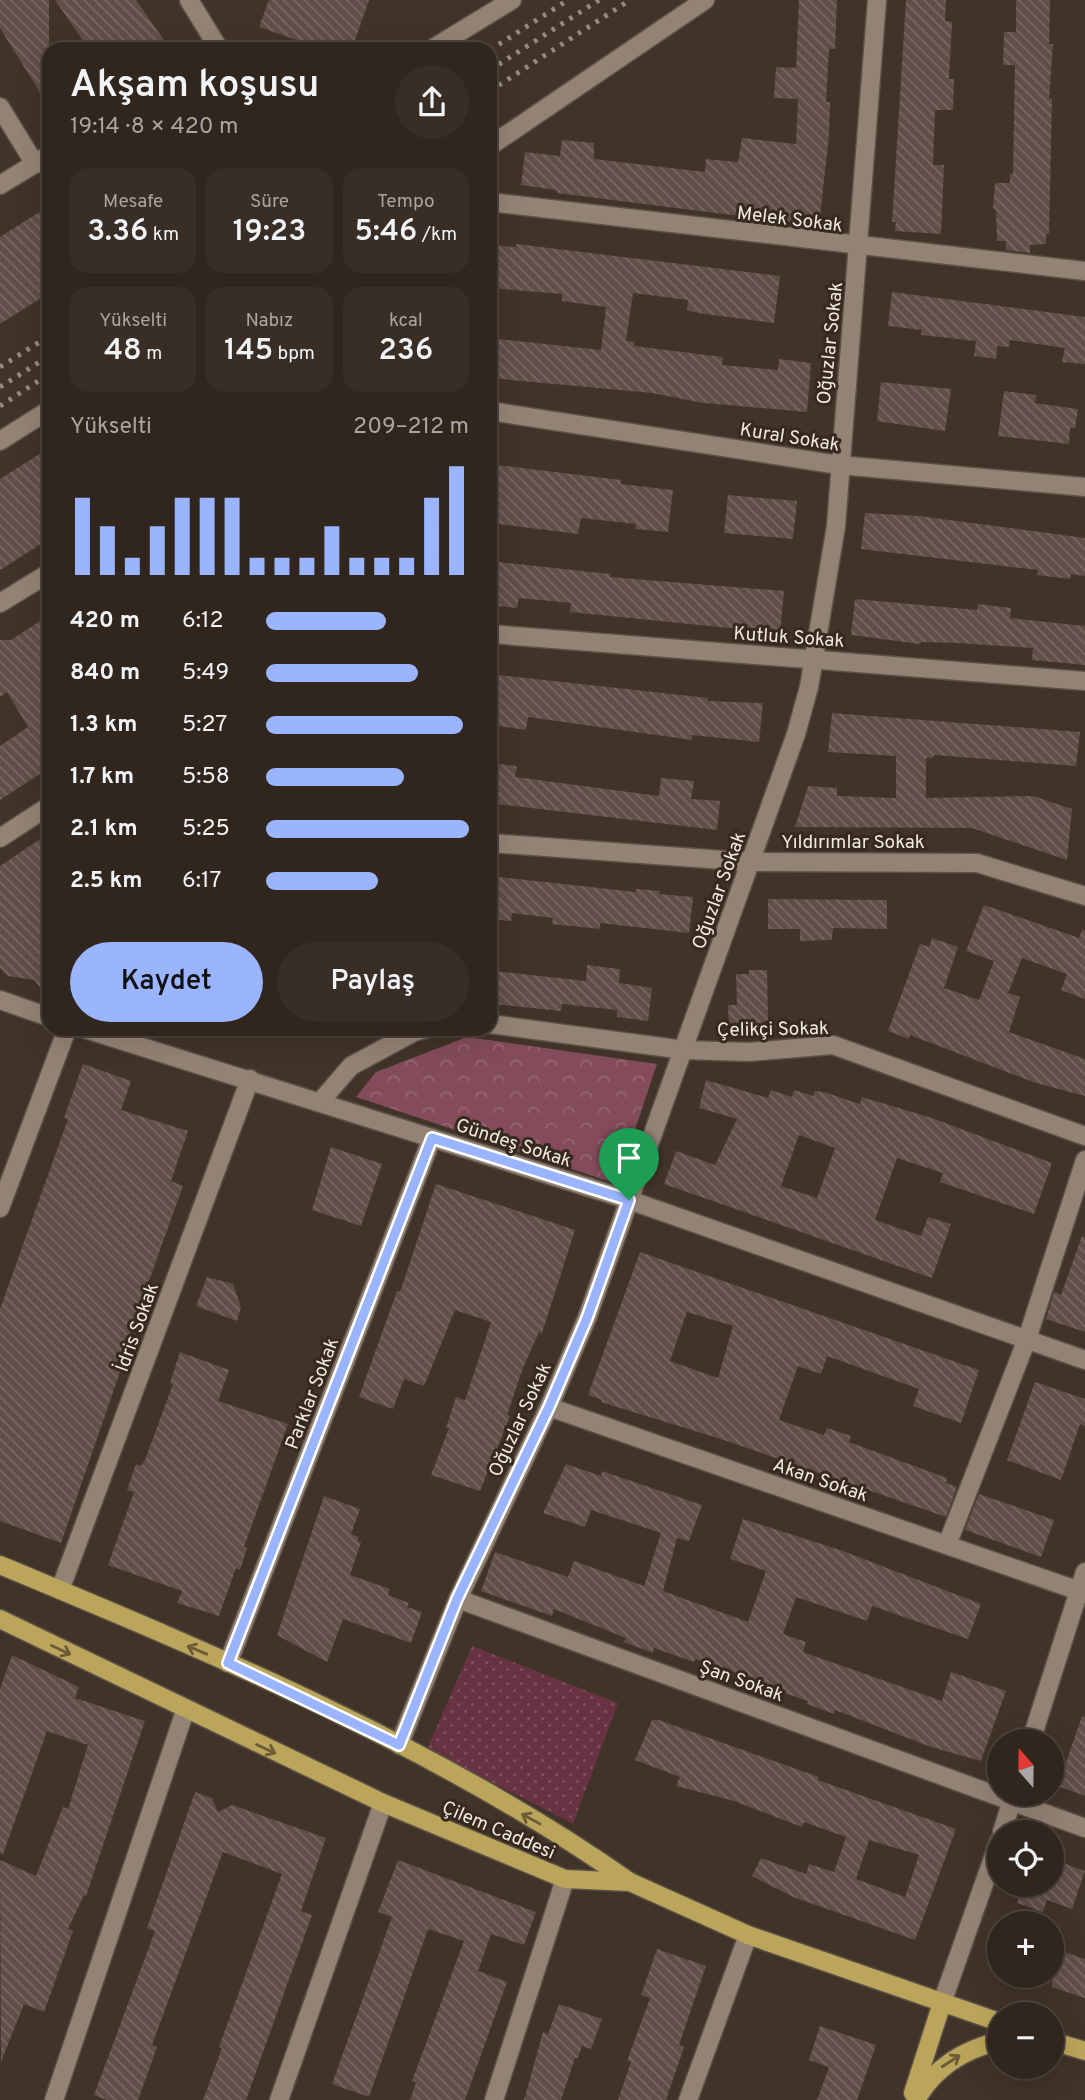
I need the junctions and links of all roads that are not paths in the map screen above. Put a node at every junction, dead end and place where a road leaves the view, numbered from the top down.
1 (189, 0) edge
2 (512, 0) edge
3 (705, 0) edge
4 (877, 0) edge
5 (215, 42) edge
6 (443, 42) edge
7 (0, 107) edge
8 (497, 141) edge
9 (42, 160) edge
10 (0, 185) edge
11 (497, 203) edge
12 (860, 247) junction
13 (1085, 271) edge
14 (497, 412) edge
15 (42, 414) edge
16 (0, 441) edge
17 (839, 465) junction
18 (1085, 487) edge
19 (42, 577) edge
20 (0, 603) edge
21 (497, 635) edge
22 (813, 659) junction
23 (1085, 681) edge
24 (42, 811) edge
25 (0, 838) edge
26 (497, 844) edge
27 (750, 862) junction
28 (1085, 897) edge
29 (0, 1000) edge
30 (42, 1015) edge
31 (497, 1025) edge
32 (64, 1036) edge
33 (108, 1036) edge
34 (407, 1036) edge
35 (684, 1049) junction
36 (250, 1079) junction
37 (320, 1102) junction
38 (1085, 1136) edge
39 (432, 1138) junction
40 (1085, 1160) edge
41 (629, 1200) junction
42 (0, 1208) edge
43 (1027, 1339) junction
44 (1085, 1360) edge
45 (549, 1407) junction
46 (947, 1545) junction
47 (0, 1565) edge
48 (1085, 1572) edge
49 (60, 1590) junction
50 (1082, 1592) edge
51 (457, 1599) junction
52 (0, 1619) edge
53 (228, 1663) junction
54 (185, 1711) junction
55 (1035, 1729) edge
56 (399, 1745) junction
57 (987, 1788) edge
58 (383, 1803) junction
59 (1034, 1806) edge
60 (1085, 1828) edge
61 (987, 1875) edge
62 (565, 1879) junction
63 (630, 1882) junction
64 (748, 1935) junction
65 (942, 2003) junction
66 (987, 2018) edge
67 (987, 2045) edge
68 (1064, 2045) edge
69 (1085, 2052) edge
70 (54, 2100) edge
71 (279, 2100) edge
72 (494, 2100) edge
73 (688, 2100) edge
74 (914, 2100) edge

1 - 5 street
2 - 6 street
3 - 8 street
4 - 12 street, Oğuzlar Sokak
7 - 9 street
9 - 10 street
11 - 12 street, Melek Sokak
12 - 13 street, Melek Sokak
12 - 17 street, Oğuzlar Sokak
14 - 17 street, Kural Sokak
15 - 16 street
17 - 18 street, Kural Sokak
17 - 22 street, Oğuzlar Sokak
19 - 20 street
21 - 22 street, Kutluk Sokak
22 - 23 street, Kutluk Sokak
22 - 27 street, Oğuzlar Sokak
24 - 25 street
26 - 27 street, Yıldırımlar Sokak
27 - 28 street, Yıldırımlar Sokak
27 - 35 street, Oğuzlar Sokak
29 - 30 street
31 - 35 street, Çelikçi Sokak
32 - 42 street
33 - 36 street, Gündeş Sokak
34 - 37 street
35 - 38 street, Çelikçi Sokak
35 - 41 street, Oğuzlar Sokak
36 - 37 street, Gündeş Sokak
36 - 49 street, İdris Sokak
37 - 39 street, Gündeş Sokak
39 - 41 street, Gündeş Sokak
39 - 53 street, Parklar Sokak
40 - 43 street
41 - 43 street, Gündeş Sokak
41 - 45 street, Oğuzlar Sokak
43 - 44 street, Gündeş Sokak
43 - 46 street
45 - 46 street, Akan Sokak
45 - 51 street, Oğuzlar Sokak
46 - 50 street, Akan Sokak
47 - 49 main road
48 - 50 street
53 -> 49 main road
50 - 55 street
51 - 56 street, Oğuzlar Sokak
51 - 57 street, Şan Sokak
52 -> 54 main road, Çilem Caddesi
53 - 56 main road
54 -> 58 main road, Çilem Caddesi
54 - 70 street
63 -> 56 main road
58 - 62 main road, Çilem Caddesi
58 - 71 street
59 - 60 street, Şan Sokak
61 - 65 street
62 - 63 main road, Çilem Caddesi
62 - 72 street
63 - 64 main road, Çilem Caddesi
64 - 65 main road, Çilem Caddesi
64 - 73 street
65 - 66 main road, Çilem Caddesi
65 - 74 main road
74 -> 67 main road
68 - 69 main road

